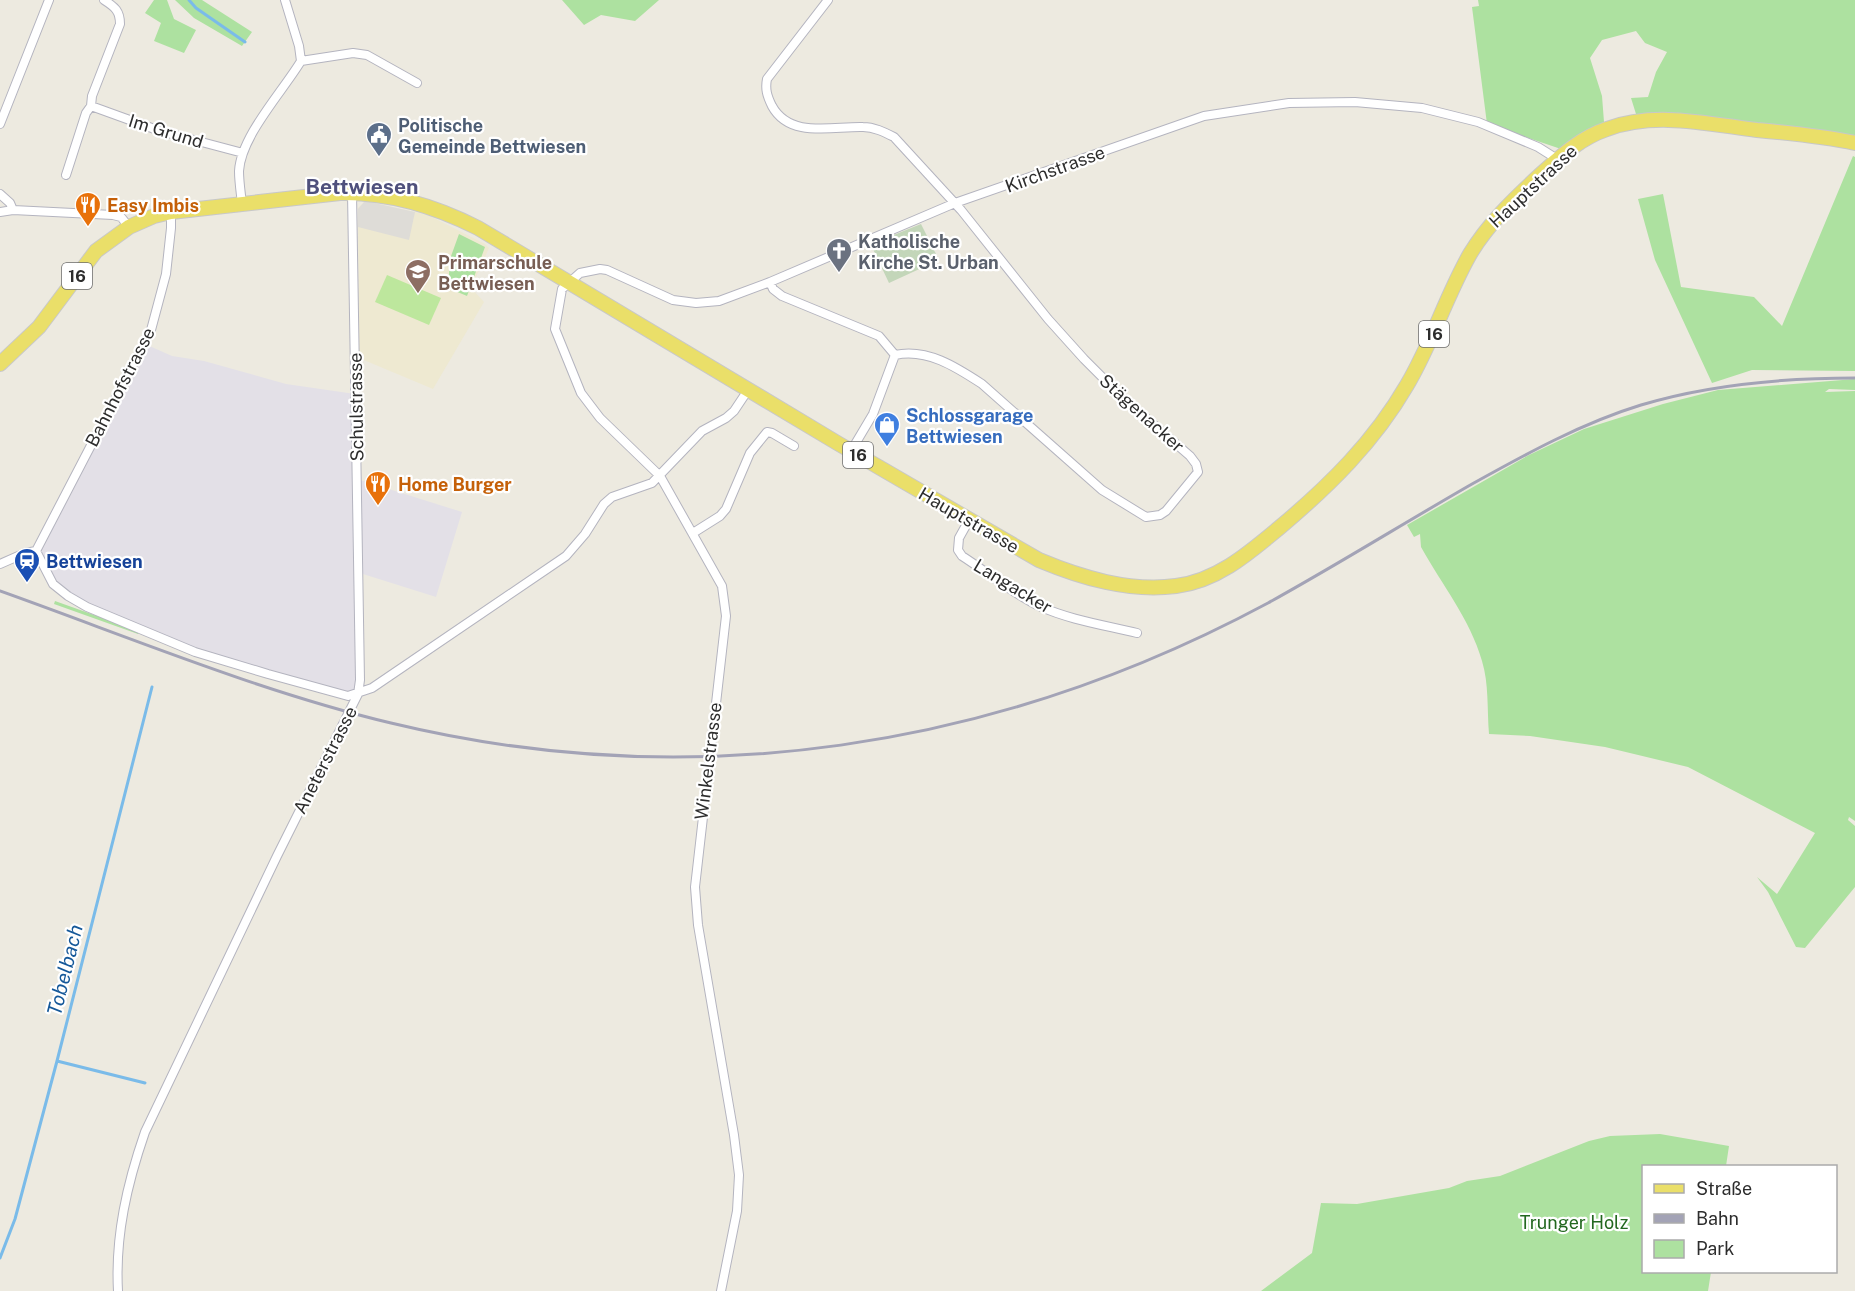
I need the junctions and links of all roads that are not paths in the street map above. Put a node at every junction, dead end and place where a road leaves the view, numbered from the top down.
1 (49, 0) edge
2 (104, 0) edge
3 (285, 0) edge
4 (828, 0) edge
5 (301, 61) junction
6 (417, 83) dead end
7 (91, 106) junction
8 (0, 124) edge
9 (1855, 143) edge
10 (243, 153) junction
11 (1557, 159) junction
12 (66, 175) dead end
13 (352, 193) junction
14 (0, 194) edge
15 (955, 203) junction
16 (242, 204) junction
17 (14, 210) junction
18 (0, 212) edge
19 (171, 212) junction
20 (129, 227) junction
21 (568, 282) junction
22 (770, 282) junction
23 (895, 355) junction
24 (0, 364) edge
25 (748, 390) junction
26 (794, 446) dead end
27 (851, 451) junction
28 (660, 476) junction
29 (969, 520) junction
30 (693, 533) junction
31 (36, 551) junction
32 (0, 564) edge
33 (1137, 633) dead end
34 (358, 694) junction
35 (118, 1291) edge
36 (721, 1291) edge

1 - 8 street
2 - 7 street
3 - 5 street
4 - 15 street
5 - 6 street
5 - 10 street
7 - 10 street, Im Grund
7 - 12 street
9 - 11 main road, Hauptstrasse / 16
10 - 16 street
11 - 15 street, Kirchstrasse
11 - 29 main road, Hauptstrasse / 16
13 - 16 main road, Hauptstrasse / 16
13 - 21 main road, Hauptstrasse / 16
13 - 34 street, Schulstrasse
14 - 17 street
15 - 22 street, Kirchstrasse
15 - 23 street, Stägenacker
16 - 19 main road, Hauptstrasse / 16
17 - 18 street
17 - 20 street
19 - 20 main road, Hauptstrasse / 16
19 - 31 street, Bahnhofstrasse
20 - 24 main road, Hauptstrasse / 16
21 - 22 street, Kirchstrasse
21 - 25 main road, Hauptstrasse / 16
21 - 28 street, Winkelstrasse
22 - 23 street
23 - 27 street
25 - 27 main road, Hauptstrasse / 16
25 - 28 street, Aneterstrasse
26 - 30 street
27 - 29 main road, Hauptstrasse / 16
28 - 30 street, Winkelstrasse
28 - 34 street, Aneterstrasse
29 - 33 street, Langacker
30 - 36 street, Winkelstrasse
31 - 32 street
31 - 34 street
34 - 35 street, Aneterstrasse

